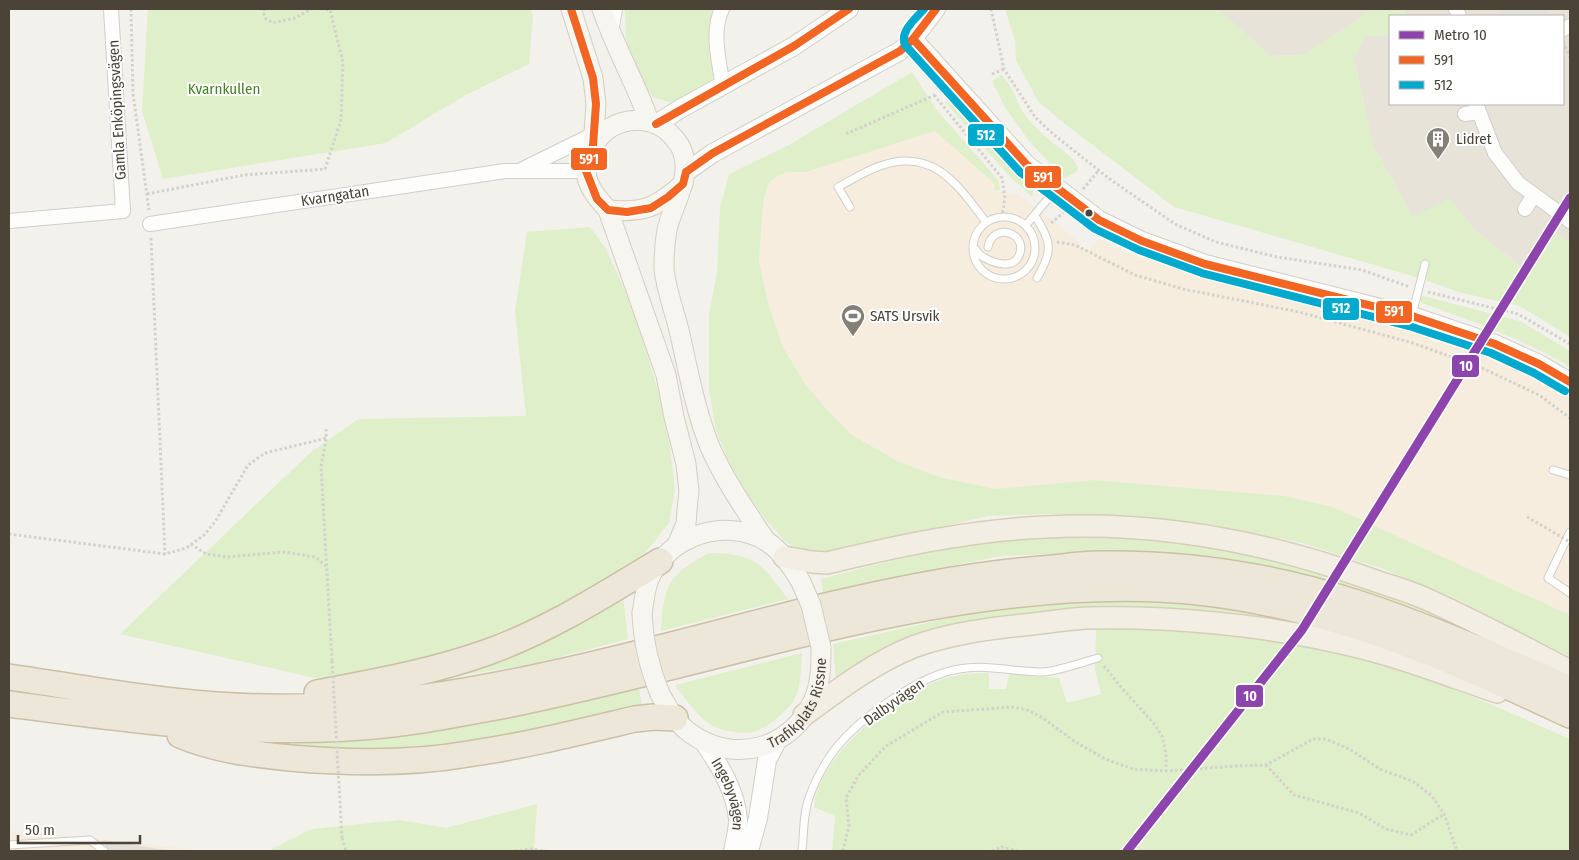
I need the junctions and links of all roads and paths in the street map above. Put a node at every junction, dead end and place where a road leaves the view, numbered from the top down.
1 (112, 9) edge
2 (131, 9) edge
3 (265, 9) edge
4 (311, 9) edge
5 (321, 9) edge
6 (571, 9) edge
7 (602, 9) edge
8 (615, 9) edge
9 (722, 9) edge
10 (849, 9) edge
11 (936, 9) edge
12 (991, 9) edge
13 (611, 35) junction
14 (913, 39) junction
15 (1564, 43) edge
16 (1568, 52) junction
17 (1564, 54) edge
18 (1570, 57) edge
19 (1004, 69) junction
20 (992, 74) dead end
21 (723, 86) junction
22 (1473, 110) edge
23 (652, 123) junction
24 (846, 134) dead end
25 (594, 140) junction
26 (520, 170) junction
27 (1099, 170) junction
28 (586, 171) junction
29 (684, 178) junction
30 (1057, 188) junction
31 (1534, 195) junction
32 (1074, 202) junction
33 (850, 206) dead end
34 (1525, 209) dead end
35 (608, 210) junction
36 (1002, 216) junction
37 (1035, 216) junction
38 (1565, 217) edge
39 (9, 221) edge
40 (986, 222) junction
41 (150, 224) joint
42 (1050, 224) dead end
43 (1026, 225) junction
44 (1055, 242) dead end
45 (1537, 244) dead end
46 (972, 246) junction
47 (988, 247) dead end
48 (1425, 264) dead end
49 (1037, 278) dead end
50 (1418, 290) junction
51 (1412, 316) junction
52 (1570, 344) edge
53 (1570, 382) edge
54 (1570, 418) edge
55 (326, 429) dead end
56 (327, 438) junction
57 (1553, 470) dead end
58 (1570, 475) edge
59 (1527, 517) dead end
60 (1570, 532) edge
61 (9, 534) edge
62 (766, 541) junction
63 (1570, 542) edge
64 (192, 544) junction
65 (669, 553) junction
66 (165, 554) junction
67 (784, 556) junction
68 (326, 566) junction
69 (1570, 593) edge
70 (1098, 658) joint
71 (1570, 671) edge
72 (9, 677) edge
73 (1570, 689) edge
74 (9, 704) edge
75 (251, 706) junction
76 (804, 715) junction
77 (1570, 716) edge
78 (675, 718) junction
79 (150, 722) junction
80 (778, 740) junction
81 (703, 741) junction
82 (1266, 766) junction
83 (1166, 771) junction
84 (1444, 814) junction
85 (9, 845) edge
86 (844, 850) edge
87 (104, 851) edge
88 (346, 851) edge
89 (515, 851) edge
90 (546, 851) edge
91 (733, 851) edge
92 (749, 851) edge
93 (802, 851) edge
94 (992, 851) edge
95 (1017, 851) edge
96 (1457, 851) edge

1 - 39 street, Gamla Enköpingsvägen
2 - 5 path, Gamla Enköpingsvägen
3 - 4 path
6 - 25 main road
7 - 13 main road
8 - 13 street
9 - 21 street
10 - 21 street
11 - 14 street
12 - 19 path
13 - 23 main road
14 - 29 street
14 - 30 street
15 - 16 path
16 - 17 path
16 - 18 path
19 - 20 path
19 - 27 path
21 - 23 street
22 - 31 street
23 - 25 main road
23 - 29 main road
24 - 36 path
25 - 26 street
25 - 28 main road
26 - 28 street, Kvarngatan
26 - 41 street, Kvarngatan
27 - 32 path
27 - 50 path
28 - 35 main road
29 - 35 main road
29 - 62 main road
30 - 32 street
30 - 37 lane
31 - 34 street
31 - 38 street
32 - 42 path
32 - 51 street
33 - 40 lane
35 - 65 main road
36 - 40 lane
36 - 43 lane
37 - 43 lane
37 - 49 lane
38 - 45 path
40 - 46 lane
41 - 66 path
43 - 46 lane
44 - 54 path
46 - 47 lane
48 - 50 lane
50 - 51 lane
50 - 52 path
51 - 53 street
55 - 56 path
56 - 64 path
56 - 68 path
57 - 58 lane
59 - 63 path, bridge
60 - 69 lane
61 - 66 path
62 - 65 main road, Trafikplats Rissne
62 - 67 main road, Trafikplats Rissne
64 - 66 path
64 - 68 path
65 - 75 highway
65 - 78 main road, Trafikplats Rissne, bridge
67 - 71 main road
67 - 76 main road, Trafikplats Rissne, bridge
68 - 88 path, bridge
70 - 83 path
70 - 93 lane, Dalbyvägen
72 - 75 highway
73 - 75 highway
74 - 79 highway
76 - 77 main road
76 - 80 main road, Trafikplats Rissne
77 - 79 highway
78 - 79 highway
78 - 81 main road, Trafikplats Rissne
80 - 81 main road, Trafikplats Rissne
80 - 92 street, Ingebyvägen
81 - 91 street, Ingebyvägen
82 - 83 path
82 - 84 path
82 - 84 path
83 - 86 path
84 - 96 path
85 - 87 lane
89 - 90 path
94 - 95 path

